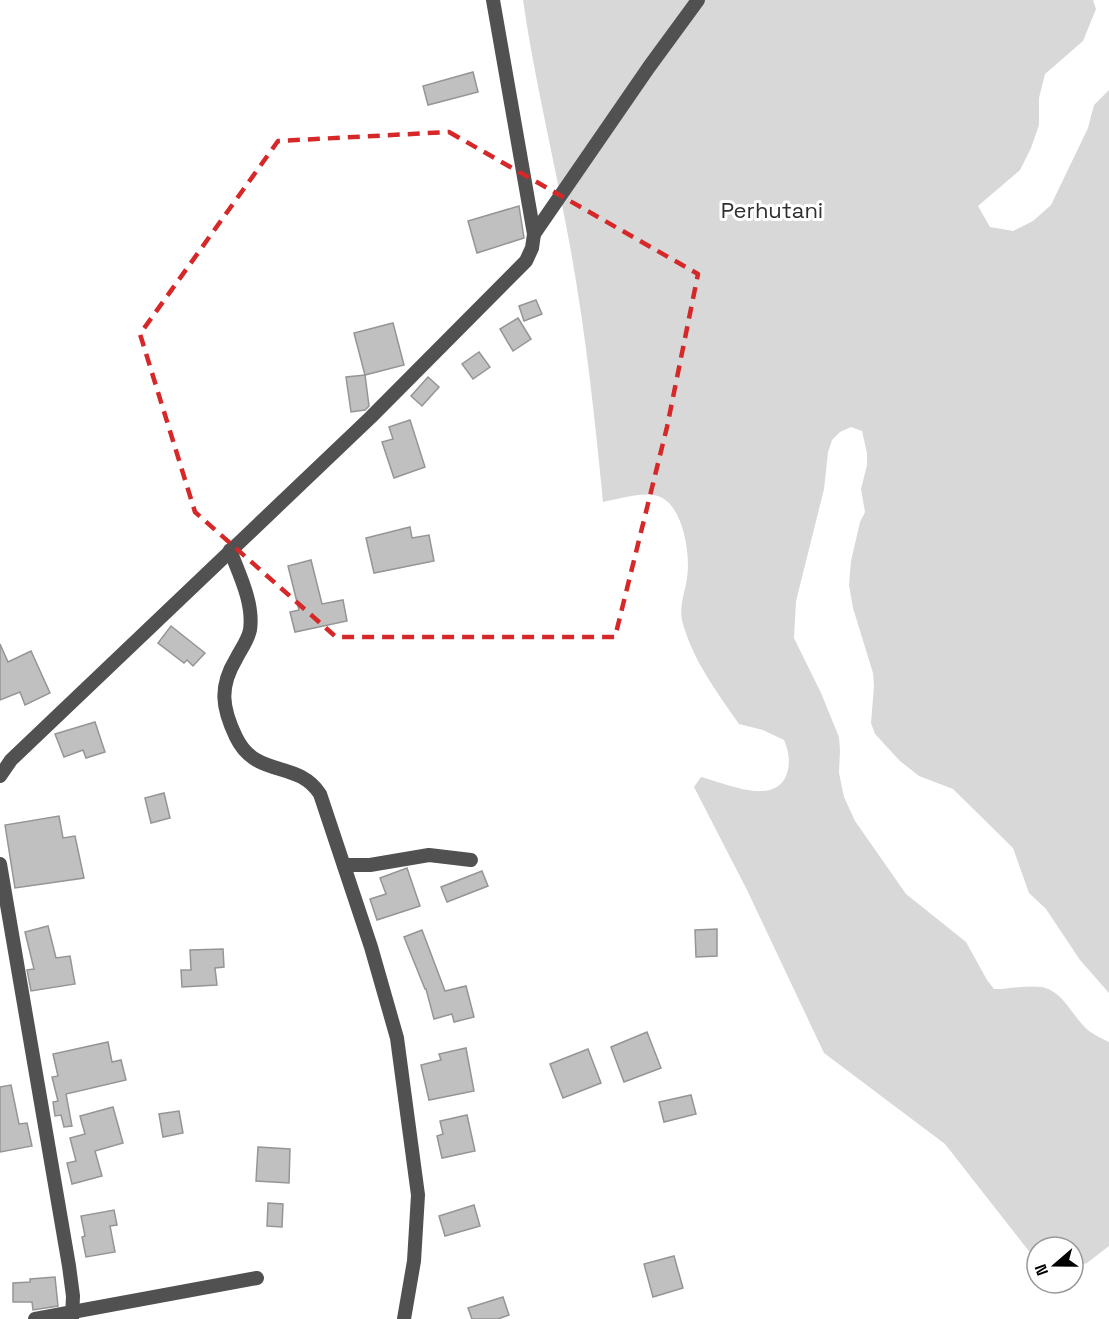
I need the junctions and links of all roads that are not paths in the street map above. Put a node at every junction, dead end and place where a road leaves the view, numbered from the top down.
1 (493, 0) edge
2 (698, 0) edge
3 (534, 234) junction
4 (230, 550) junction
5 (0, 776) edge
6 (471, 860) dead end
7 (0, 864) edge
8 (344, 865) junction
9 (257, 1278) dead end
10 (72, 1315) edge
11 (36, 1319) edge
12 (404, 1319) edge

1 - 3 street
2 - 3 street
3 - 4 street
4 - 5 street
4 - 8 street
6 - 8 street
7 - 10 street
8 - 12 street
9 - 10 street
10 - 11 street

